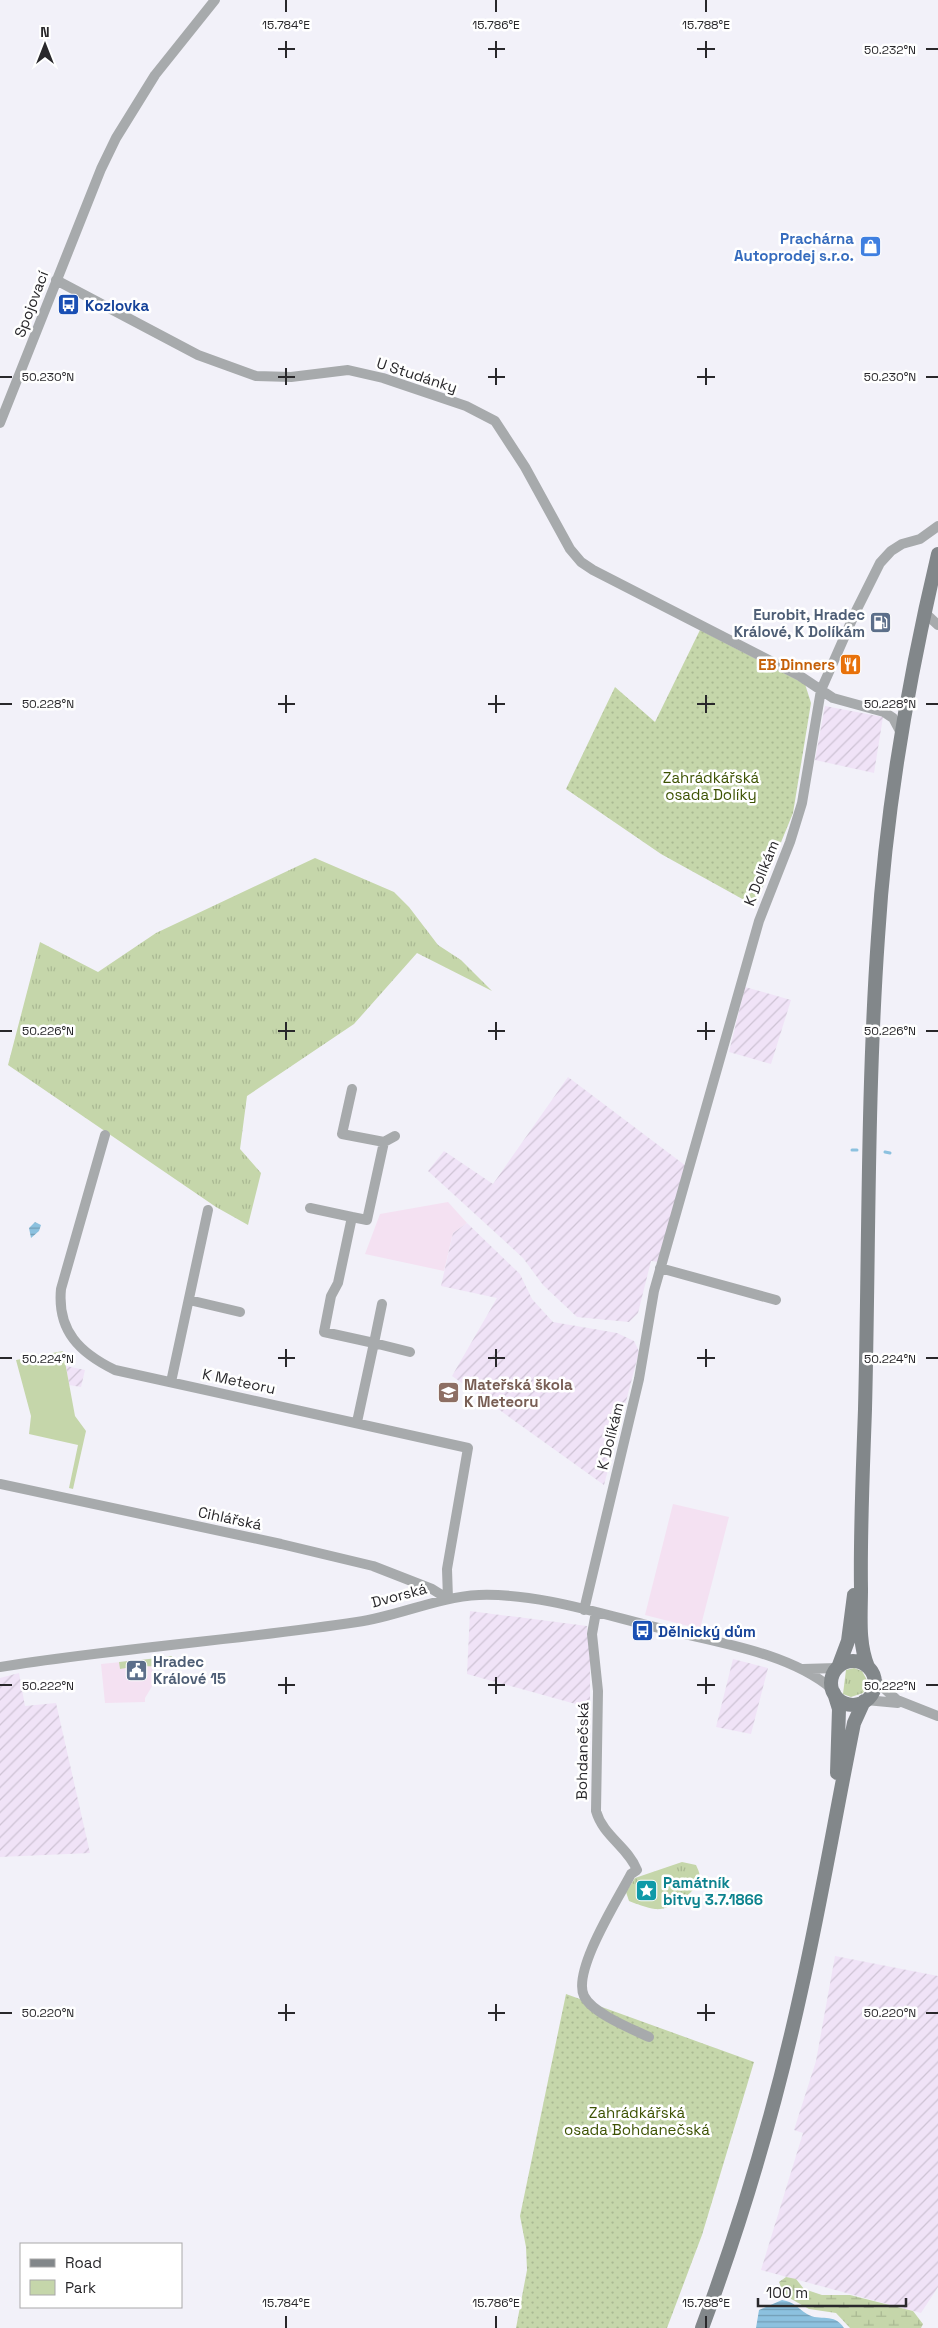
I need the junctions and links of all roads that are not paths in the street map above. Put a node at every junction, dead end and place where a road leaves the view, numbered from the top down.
1 (215, 0) edge
2 (56, 280) junction
3 (0, 423) edge
4 (938, 526) edge
5 (938, 554) edge
6 (924, 612) junction
7 (938, 626) edge
8 (822, 690) junction
9 (901, 734) junction
10 (352, 1089) dead end
11 (105, 1135) dead end
12 (395, 1136) dead end
13 (384, 1142) junction
14 (310, 1208) dead end
15 (208, 1210) dead end
16 (352, 1217) junction
17 (660, 1268) junction
18 (189, 1300) junction
19 (776, 1300) dead end
20 (382, 1304) dead end
21 (240, 1312) dead end
22 (374, 1343) junction
23 (410, 1352) dead end
24 (171, 1382) junction
25 (357, 1422) junction
26 (0, 1484) edge
27 (860, 1547) junction
28 (448, 1599) junction
29 (584, 1610) junction
30 (596, 1612) junction
31 (0, 1667) edge
32 (838, 1667) junction
33 (800, 1668) junction
34 (871, 1673) junction
35 (833, 1691) junction
36 (865, 1701) junction
37 (904, 1704) junction
38 (938, 1716) edge
39 (834, 1821) junction
40 (649, 2036) dead end
41 (702, 2328) edge

1 - 2 street, Spojovací
2 - 3 street, Spojovací
2 - 8 street, U Studánky
4 - 8 street, K Dolíkám
5 - 6 main road
6 - 7 street
6 - 9 main road
8 - 9 street, U Studánky
8 - 17 street, K Dolíkám
9 - 27 main road
10 - 13 street
11 - 24 street, K Meteoru
12 - 13 street
13 - 16 street
14 - 16 street
15 - 18 street
16 - 22 street
17 - 19 street
17 - 29 street, K Dolíkám
18 - 21 street
18 - 24 street
20 - 22 street
22 - 23 street
22 - 25 street
24 - 25 street, K Meteoru
25 - 28 street, K Meteoru
26 - 28 street, Cihlářská
27 - 32 main road
27 - 34 main road
28 - 29 street, Dvorská
28 - 31 street, Dvorská
29 - 30 street, Dvorská
30 - 33 street, Dvorská
30 - 40 street, Bohdanečská
32 - 33 street, Dvorská
32 - 34 main road, Dvorská
32 - 35 main road
33 - 35 street, Dvorská
34 - 36 main road
34 - 37 street, Dvorská
35 - 36 main road, Dvorská
35 - 39 main road
36 - 37 street, Dvorská
36 - 39 main road
37 - 38 street, Dvorská
39 - 41 main road

